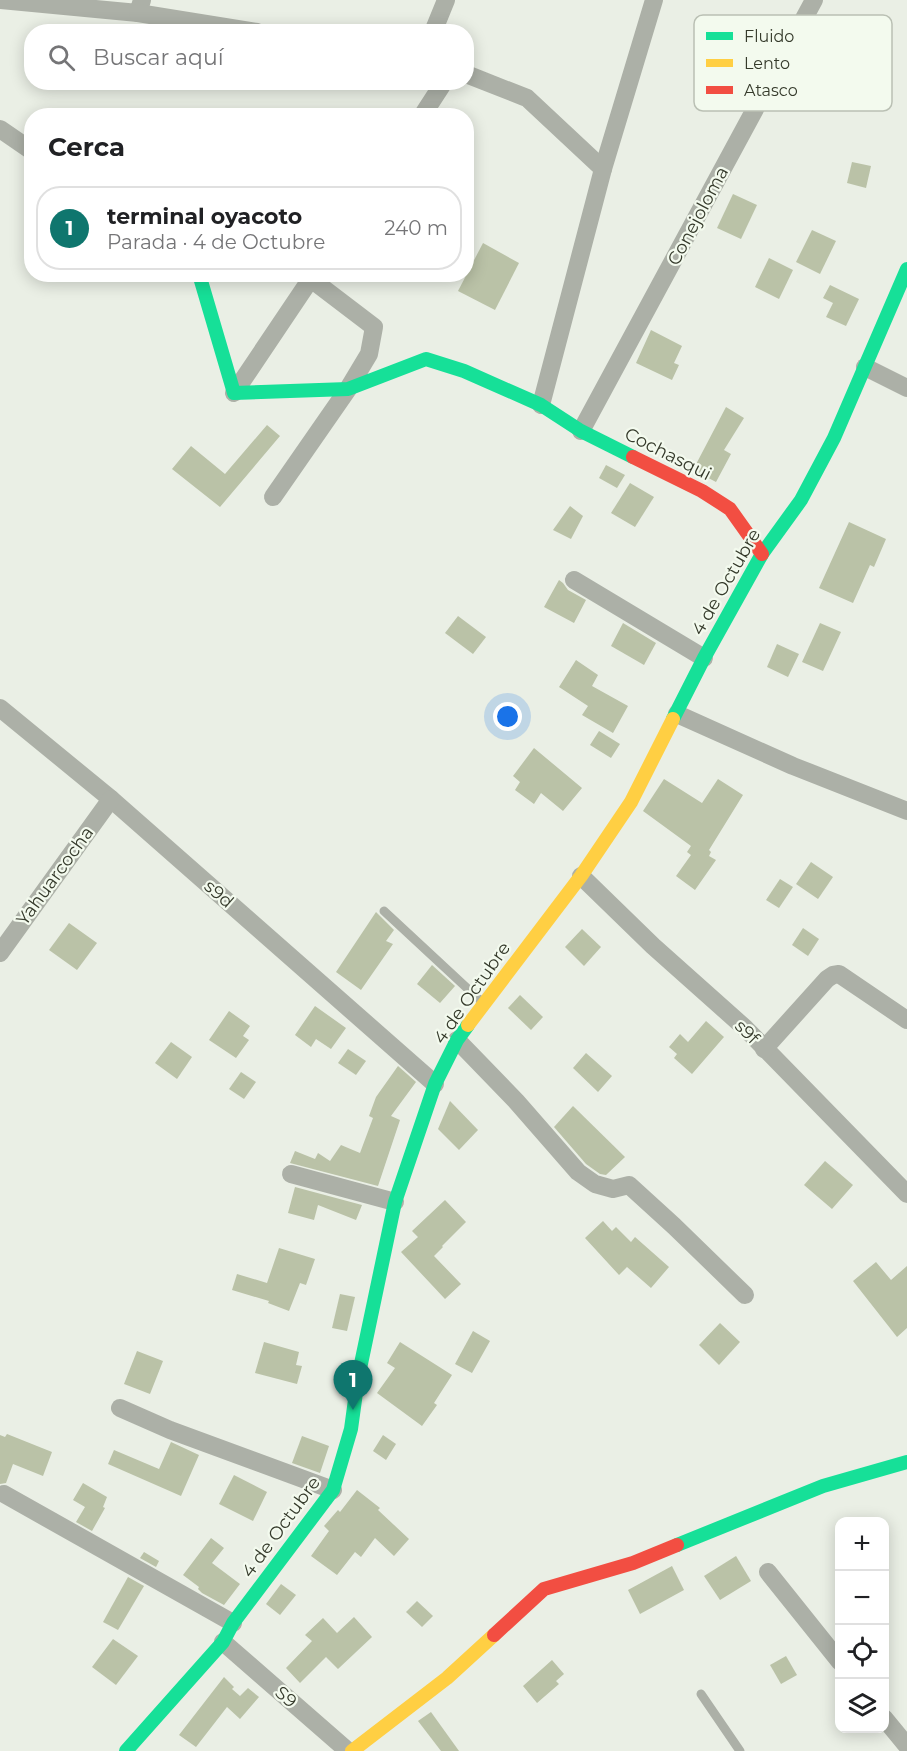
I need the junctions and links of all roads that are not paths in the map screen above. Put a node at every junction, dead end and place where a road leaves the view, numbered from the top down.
1 (1, 0) edge
2 (446, 0) edge
3 (654, 0) edge
4 (814, 0) edge
5 (140, 7) edge
6 (806, 15) edge
7 (220, 24) edge
8 (436, 24) edge
9 (474, 77) edge
10 (439, 90) edge
11 (427, 108) edge
12 (754, 111) edge
13 (0, 129) edge
14 (24, 146) edge
15 (603, 169) junction
16 (907, 269) edge
17 (201, 282) edge
18 (310, 282) edge
19 (319, 282) edge
20 (865, 367) junction
21 (907, 388) edge
22 (348, 389) junction
23 (234, 393) junction
24 (541, 405) junction
25 (581, 431) junction
26 (273, 497) dead end
27 (762, 554) junction
28 (574, 580) dead end
29 (704, 657) junction
30 (0, 708) edge
31 (677, 714) junction
32 (111, 799) junction
33 (907, 811) edge
34 (582, 876) junction
35 (384, 911) dead end
36 (0, 953) edge
37 (484, 1004) junction
38 (907, 1020) edge
39 (457, 1040) junction
40 (764, 1049) junction
41 (435, 1084) junction
42 (291, 1174) dead end
43 (907, 1194) edge
44 (395, 1202) junction
45 (746, 1295) dead end
46 (120, 1408) dead end
47 (907, 1462) edge
48 (333, 1490) junction
49 (4, 1494) dead end
50 (768, 1572) dead end
51 (233, 1623) junction
52 (223, 1642) junction
53 (835, 1656) edge
54 (701, 1694) dead end
55 (889, 1723) edge
56 (907, 1746) edge
57 (126, 1751) edge
58 (350, 1751) edge
59 (740, 1751) edge

1 - 5 street
2 - 8 street
3 - 15 street
4 - 6 street, Conejoloma
5 - 7 street
9 - 15 street
10 - 11 street
12 - 25 street, Conejoloma
13 - 14 street
15 - 24 street
16 - 20 street, 4 de Octubre
17 - 23 street
18 - 23 street
19 - 22 street
20 - 21 street
20 - 27 street, 4 de Octubre
22 - 23 street, Cochasqui
22 - 24 street, Cochasqui
22 - 26 street
24 - 25 street, Cochasqui
25 - 27 street, Cochasqui
27 - 29 street, 4 de Octubre
28 - 29 street
29 - 31 street, 4 de Octubre
30 - 32 street, s9d
31 - 33 street
31 - 34 street, 4 de Octubre
32 - 36 street, Yahuarcocha
32 - 41 street, s9d
34 - 37 street, 4 de Octubre
34 - 40 street, s9f
35 - 37 lane
37 - 39 street, 4 de Octubre
38 - 40 street
39 - 41 street, 4 de Octubre
39 - 45 street
40 - 43 street, s9f
41 - 44 street, 4 de Octubre
42 - 44 street
44 - 48 street, 4 de Octubre
46 - 48 street
47 - 58 street
48 - 51 street, 4 de Octubre
49 - 51 street
50 - 53 street
51 - 52 street, 4 de Octubre
52 - 57 street, 4 de Octubre
52 - 58 street, S9
54 - 59 lane
55 - 56 street

